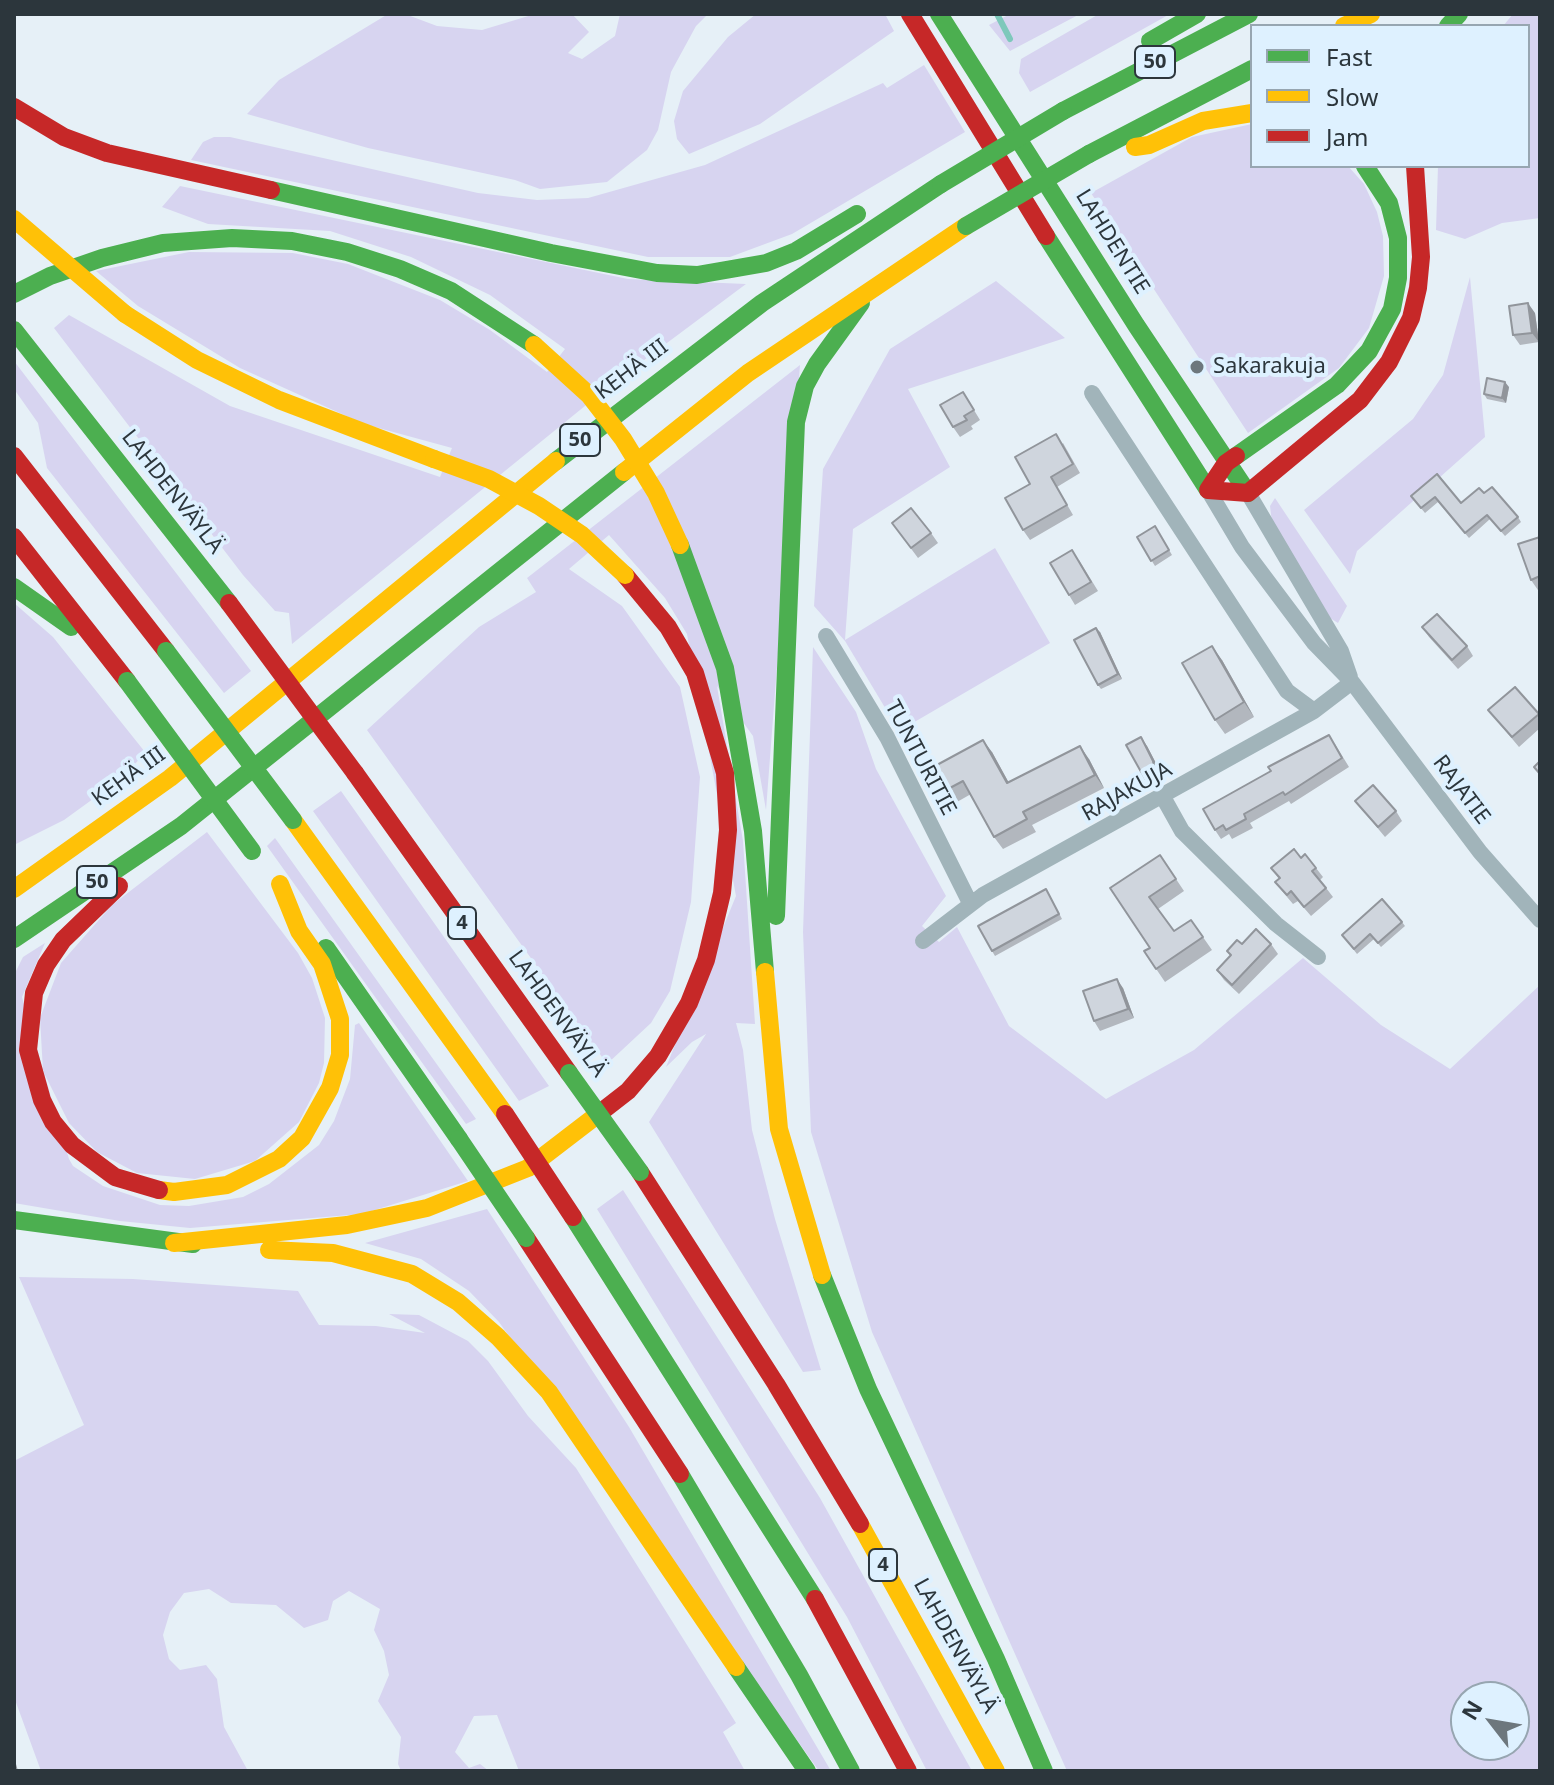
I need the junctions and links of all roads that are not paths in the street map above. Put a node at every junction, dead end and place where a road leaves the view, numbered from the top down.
1 (910, 14) edge
2 (939, 14) edge
3 (1197, 14) edge
4 (1249, 14) edge
5 (1371, 14) edge
6 (1348, 24) edge
7 (1250, 70) edge
8 (14, 107) edge
9 (1063, 111) junction
10 (1250, 113) edge
11 (1089, 154) junction
12 (1366, 168) edge
13 (1415, 168) edge
14 (941, 184) junction
15 (14, 219) edge
16 (870, 289) junction
17 (14, 294) edge
18 (14, 330) edge
19 (1092, 393) dead end
20 (14, 456) edge
21 (1226, 463) junction
22 (1208, 490) junction
23 (1248, 493) junction
24 (14, 537) edge
25 (14, 587) edge
26 (826, 636) dead end
27 (105, 654) junction
28 (1352, 682) junction
29 (1314, 711) junction
30 (238, 721) junction
31 (1163, 797) junction
32 (181, 826) junction
33 (22, 861) dead end
34 (266, 868) junction
35 (14, 889) edge
36 (970, 903) junction
37 (1540, 920) edge
38 (14, 939) edge
39 (923, 941) dead end
40 (1318, 957) dead end
41 (771, 1046) junction
42 (14, 1220) edge
43 (174, 1243) junction
44 (807, 1771) edge
45 (851, 1771) edge
46 (908, 1771) edge
47 (996, 1771) edge
48 (1044, 1771) edge

1 - 22 main road
2 - 21 main road, LAHDENTIE
3 - 9 main road
4 - 9 main road, KEHÄ III / 50
5 - 6 main road
7 - 11 main road, 50
8 - 14 main road
9 - 14 main road, KEHÄ III / 50, bridge
10 - 11 main road
11 - 16 main road, 50, bridge
12 - 21 main road
13 - 23 main road
14 - 30 main road, KEHÄ III / 50
15 - 43 main road, bridge
16 - 32 main road, 50
16 - 41 main road
17 - 41 main road, bridge
18 - 47 main road, LAHDENVÄYLÄ / 4, bridge
19 - 29 street
20 - 46 main road, bridge
21 - 22 main road
21 - 23 main road, LAHDENTIE
22 - 23 main road
22 - 28 street, RAJATIE
23 - 28 street, RAJATIE
24 - 27 main road
25 - 27 main road
26 - 36 street, TUNTURITIE
27 - 34 main road, bridge
28 - 29 street, RAJAKUJA
28 - 37 street, RAJATIE
29 - 31 street, RAJAKUJA
30 - 33 main road
30 - 35 main road, KEHÄ III / 50
31 - 36 street, RAJAKUJA
31 - 40 street
32 - 34 main road
32 - 38 main road, 50
34 - 45 main road, bridge
36 - 39 street, RAJAKUJA
41 - 48 main road
42 - 43 main road
43 - 44 main road

